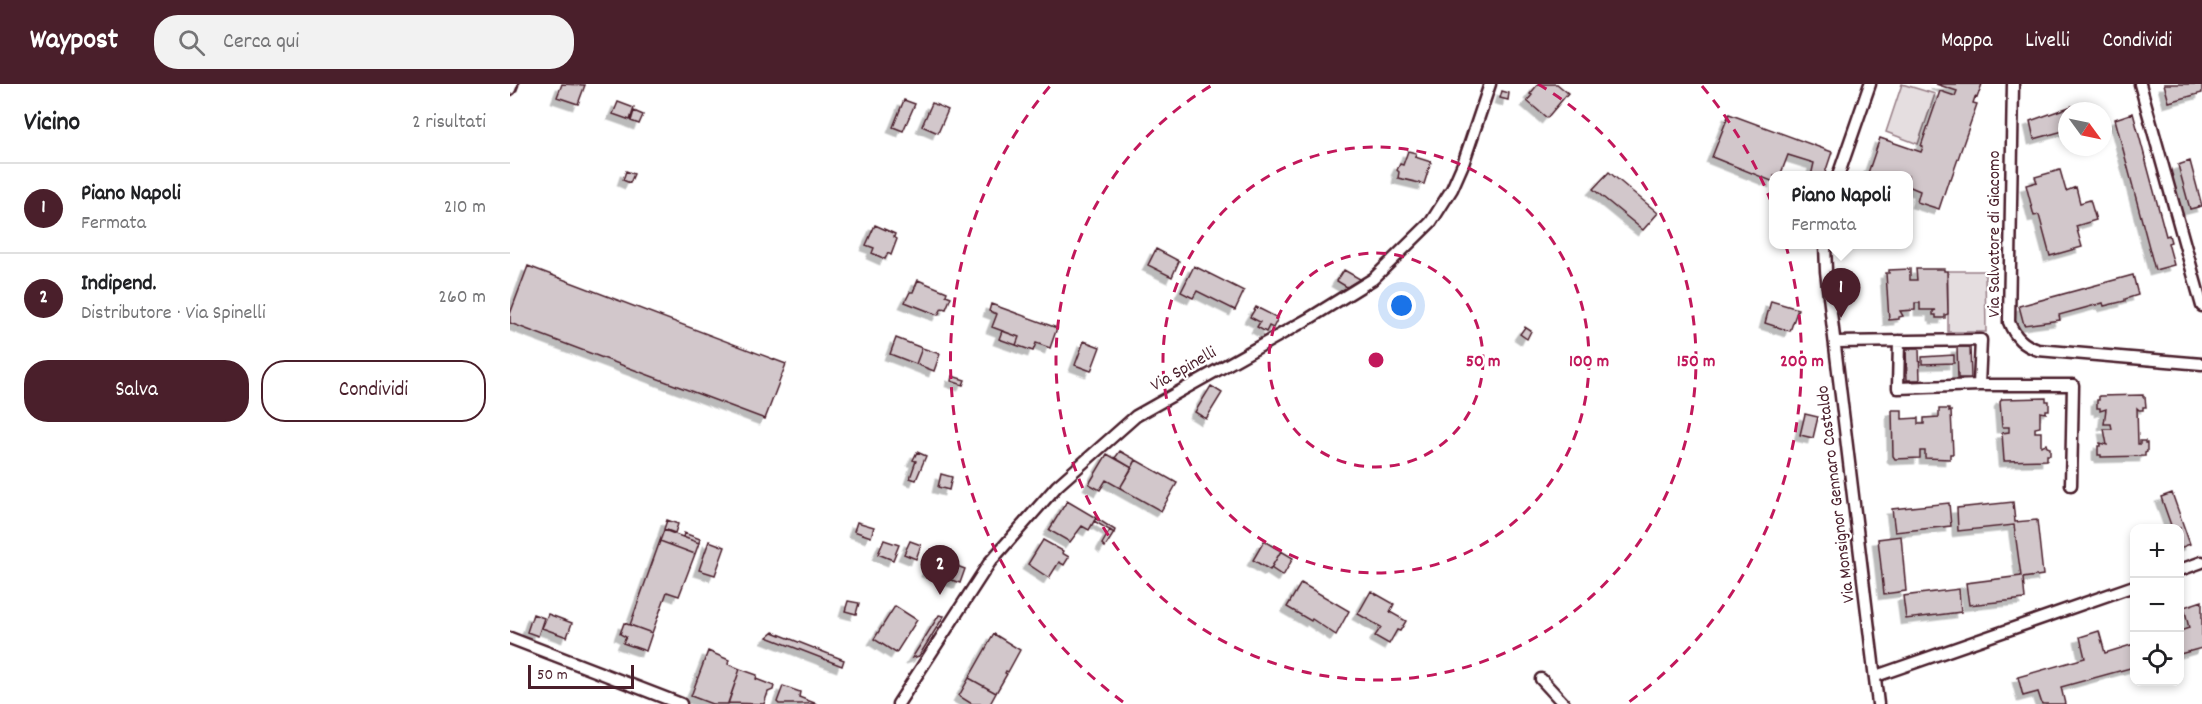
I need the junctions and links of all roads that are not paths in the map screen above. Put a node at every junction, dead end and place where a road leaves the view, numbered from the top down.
1 (512, 84) edge
2 (1490, 84) edge
3 (1870, 84) edge
4 (2013, 84) edge
5 (2140, 84) edge
6 (510, 89) edge
7 (1840, 171) edge
8 (1826, 249) edge
9 (2202, 306) edge
10 (1899, 341) junction
11 (1836, 342) junction
12 (2202, 364) edge
13 (1980, 385) junction
14 (2071, 485) dead end
15 (2202, 562) edge
16 (2184, 569) edge
17 (2130, 586) edge
18 (510, 638) edge
19 (1876, 675) junction
20 (1541, 679) dead end
21 (681, 704) edge
22 (897, 704) edge
23 (1564, 704) edge
24 (1878, 704) edge

1 - 6 street
2 - 22 street, Via Spinelli
3 - 7 street
4 - 12 street, Via Salvatore di Giacomo
5 - 9 street
8 - 11 street, Via Monsignor Gennaro Castaldo
10 - 11 street
10 - 13 street
10 - 13 street
11 - 19 street, Via Monsignor Gennaro Castaldo
13 - 14 street
15 - 16 street
17 - 19 street
18 - 21 street
19 - 24 street, Via Monsignor Gennaro Castaldo
20 - 23 street

